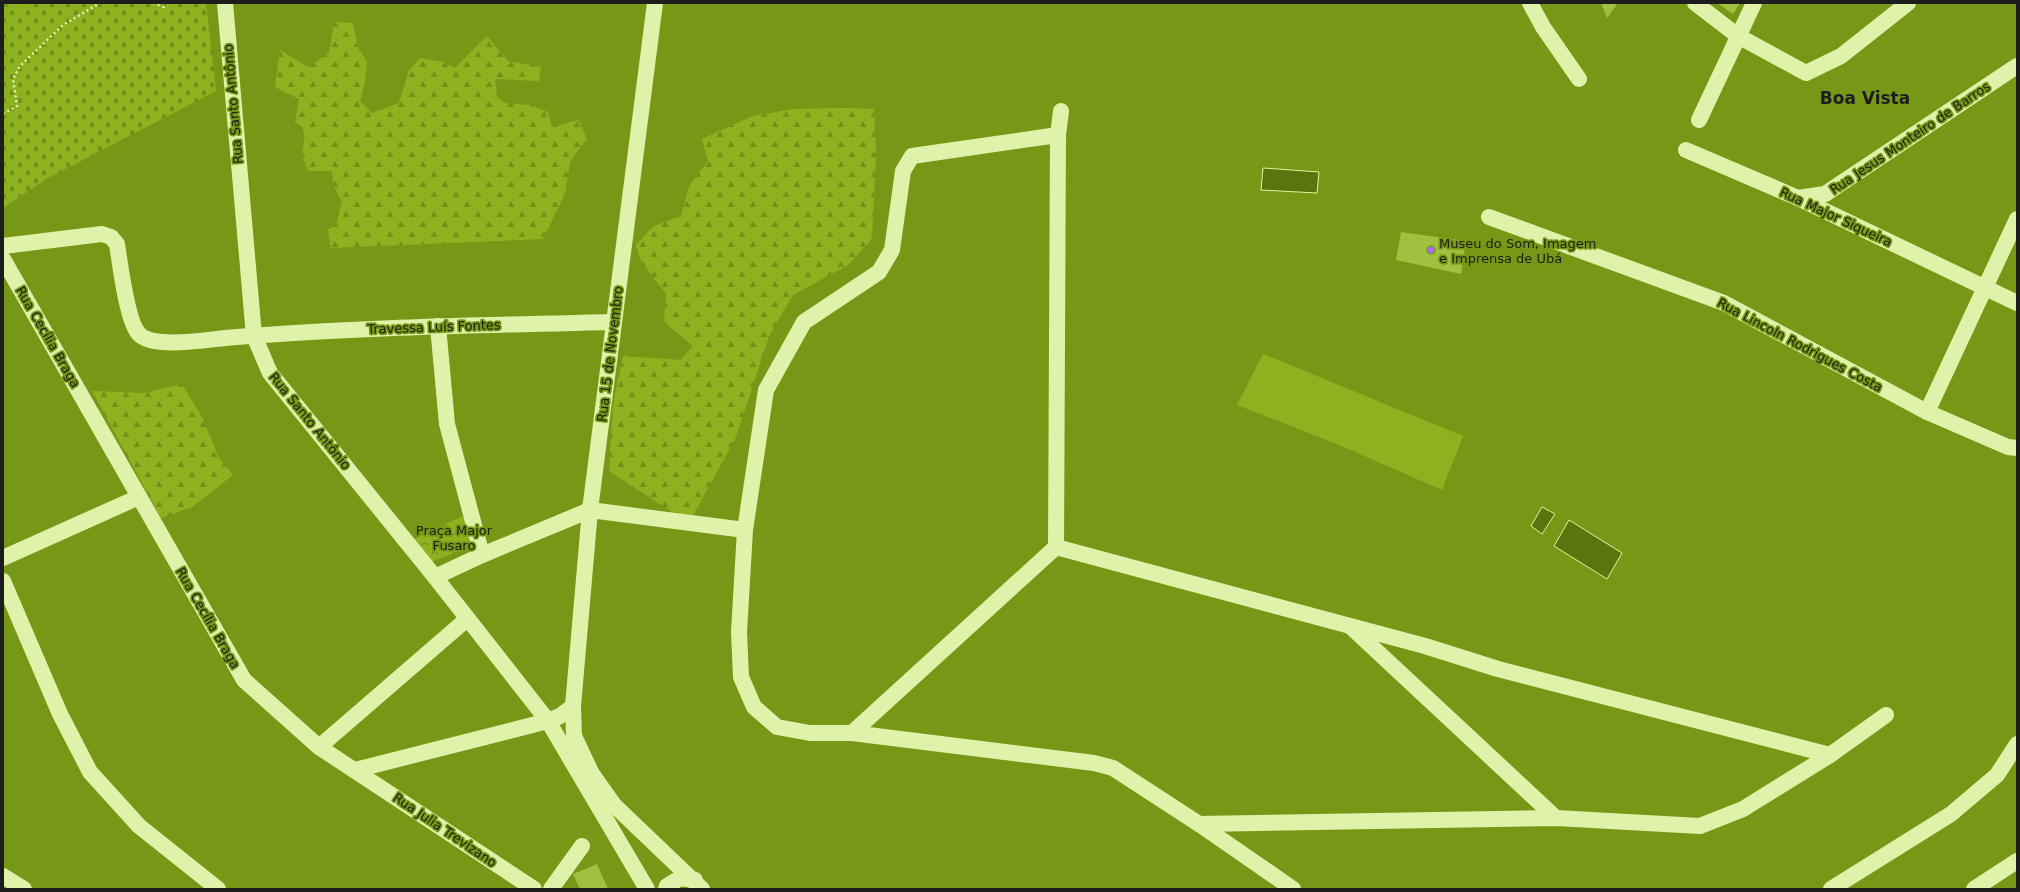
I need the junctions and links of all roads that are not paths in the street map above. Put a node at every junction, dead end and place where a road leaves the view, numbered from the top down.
1 (225, 3) edge
2 (655, 3) edge
3 (1530, 3) edge
4 (1695, 3) edge
5 (1754, 3) edge
6 (1908, 3) edge
7 (1738, 36) junction
8 (2017, 66) edge
9 (1579, 79) dead end
10 (1061, 111) dead end
11 (1699, 120) dead end
12 (1058, 135) junction
13 (1686, 150) dead end
14 (1798, 198) junction
15 (1489, 217) dead end
16 (2017, 219) edge
17 (3, 246) edge
18 (3, 259) edge
19 (1985, 287) junction
20 (2017, 303) edge
21 (614, 322) junction
22 (438, 326) junction
23 (254, 336) junction
24 (1927, 412) junction
25 (2017, 448) edge
26 (139, 497) junction
27 (590, 510) junction
28 (745, 530) junction
29 (1056, 547) junction
30 (482, 555) junction
31 (3, 558) edge
32 (436, 576) junction
33 (3, 581) edge
34 (467, 619) junction
35 (1351, 627) junction
36 (573, 706) junction
37 (1886, 715) dead end
38 (548, 722) junction
39 (852, 733) junction
40 (2017, 744) edge
41 (319, 747) junction
42 (1830, 754) junction
43 (355, 770) junction
44 (1556, 818) junction
45 (1200, 824) junction
46 (582, 846) dead end
47 (2017, 861) edge
48 (3, 876) edge
49 (698, 886) edge
50 (24, 889) edge
51 (218, 889) edge
52 (534, 889) edge
53 (551, 889) edge
54 (647, 889) edge
55 (666, 889) edge
56 (1294, 889) edge
57 (1831, 889) edge
58 (1974, 889) edge

1 - 23 street, Rua Santo Antônio
2 - 21 street, Rua 15 de Novembro
3 - 9 street
4 - 7 street
5 - 7 street
6 - 7 street
7 - 11 street
8 - 14 street, Rua Jesus Monteiro de Barros
10 - 12 street
12 - 28 street
12 - 29 street
13 - 14 street, Rua Major Siqueira
14 - 19 street, Rua Major Siqueira
15 - 24 street, Rua Lincoln Rodrigues Costa
16 - 19 street
17 - 23 street, Travessa Luís Fontes
18 - 26 street, Rua Cecília Braga
19 - 20 street, Rua Major Siqueira
19 - 24 street
21 - 22 street, Travessa Luís Fontes
21 - 27 street, Rua 15 de Novembro
22 - 23 street, Travessa Luís Fontes
22 - 30 street
23 - 32 street, Rua Santo Antônio
24 - 25 street, Rua Lincoln Rodrigues Costa
26 - 31 street
26 - 41 street, Rua Cecília Braga
27 - 28 street
27 - 30 street
27 - 36 street, Rua 15 de Novembro
28 - 39 street
29 - 35 street
29 - 39 street
30 - 32 street
32 - 34 street, Rua Santo Antônio
33 - 51 street
34 - 38 street, Rua Santo Antônio
34 - 41 street
35 - 42 street
35 - 44 street
36 - 38 street
36 - 49 street, Rua 15 de Novembro
37 - 42 street
38 - 43 street
38 - 54 street, Rua Santo Antônio
39 - 45 street
40 - 57 street
41 - 43 street, Rua Cecília Braga
42 - 44 street
43 - 52 street, Rua Julia Trevizano
44 - 45 street
45 - 56 street
46 - 53 street
47 - 58 street
48 - 50 street
49 - 55 street

